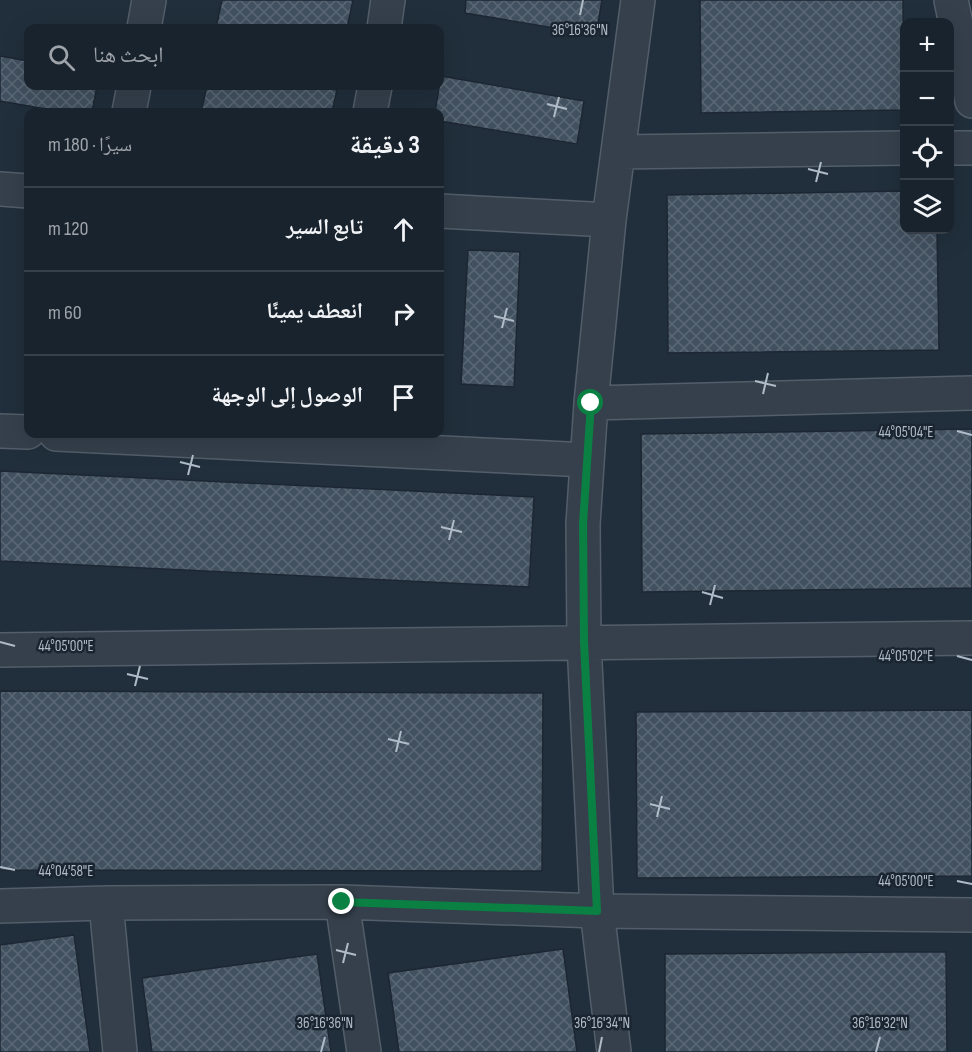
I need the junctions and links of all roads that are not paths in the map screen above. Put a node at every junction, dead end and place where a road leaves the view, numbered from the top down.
1 (149, 0) edge
2 (388, 0) edge
3 (638, 0) edge
4 (951, 0) edge
5 (145, 24) edge
6 (385, 24) edge
7 (133, 90) edge
8 (374, 90) edge
9 (972, 101) edge
10 (130, 108) edge
11 (371, 108) edge
12 (900, 148) edge
13 (954, 148) edge
14 (972, 148) edge
15 (618, 152) junction
16 (0, 189) edge
17 (24, 191) edge
18 (444, 211) edge
19 (609, 220) junction
20 (972, 393) edge
21 (591, 403) junction
22 (0, 431) edge
23 (24, 432) edge
24 (138, 438) edge
25 (587, 460) junction
26 (972, 638) edge
27 (584, 642) junction
28 (0, 650) edge
29 (342, 902) junction
30 (106, 903) junction
31 (0, 906) edge
32 (597, 911) junction
33 (972, 915) edge
34 (120, 1052) edge
35 (364, 1052) edge
36 (614, 1052) edge

1 - 5 street
2 - 6 street
3 - 15 street
4 - 9 street
7 - 10 street
8 - 11 street
12 - 15 street
13 - 14 street
15 - 19 street
16 - 17 street
18 - 19 street
19 - 21 street
20 - 21 street
21 - 25 street
22 - 23 street
24 - 25 street
25 - 27 street
26 - 27 street
27 - 28 street
27 - 32 street
29 - 30 street
29 - 32 street
29 - 35 street
30 - 31 street
30 - 34 street
32 - 33 street
32 - 36 street

